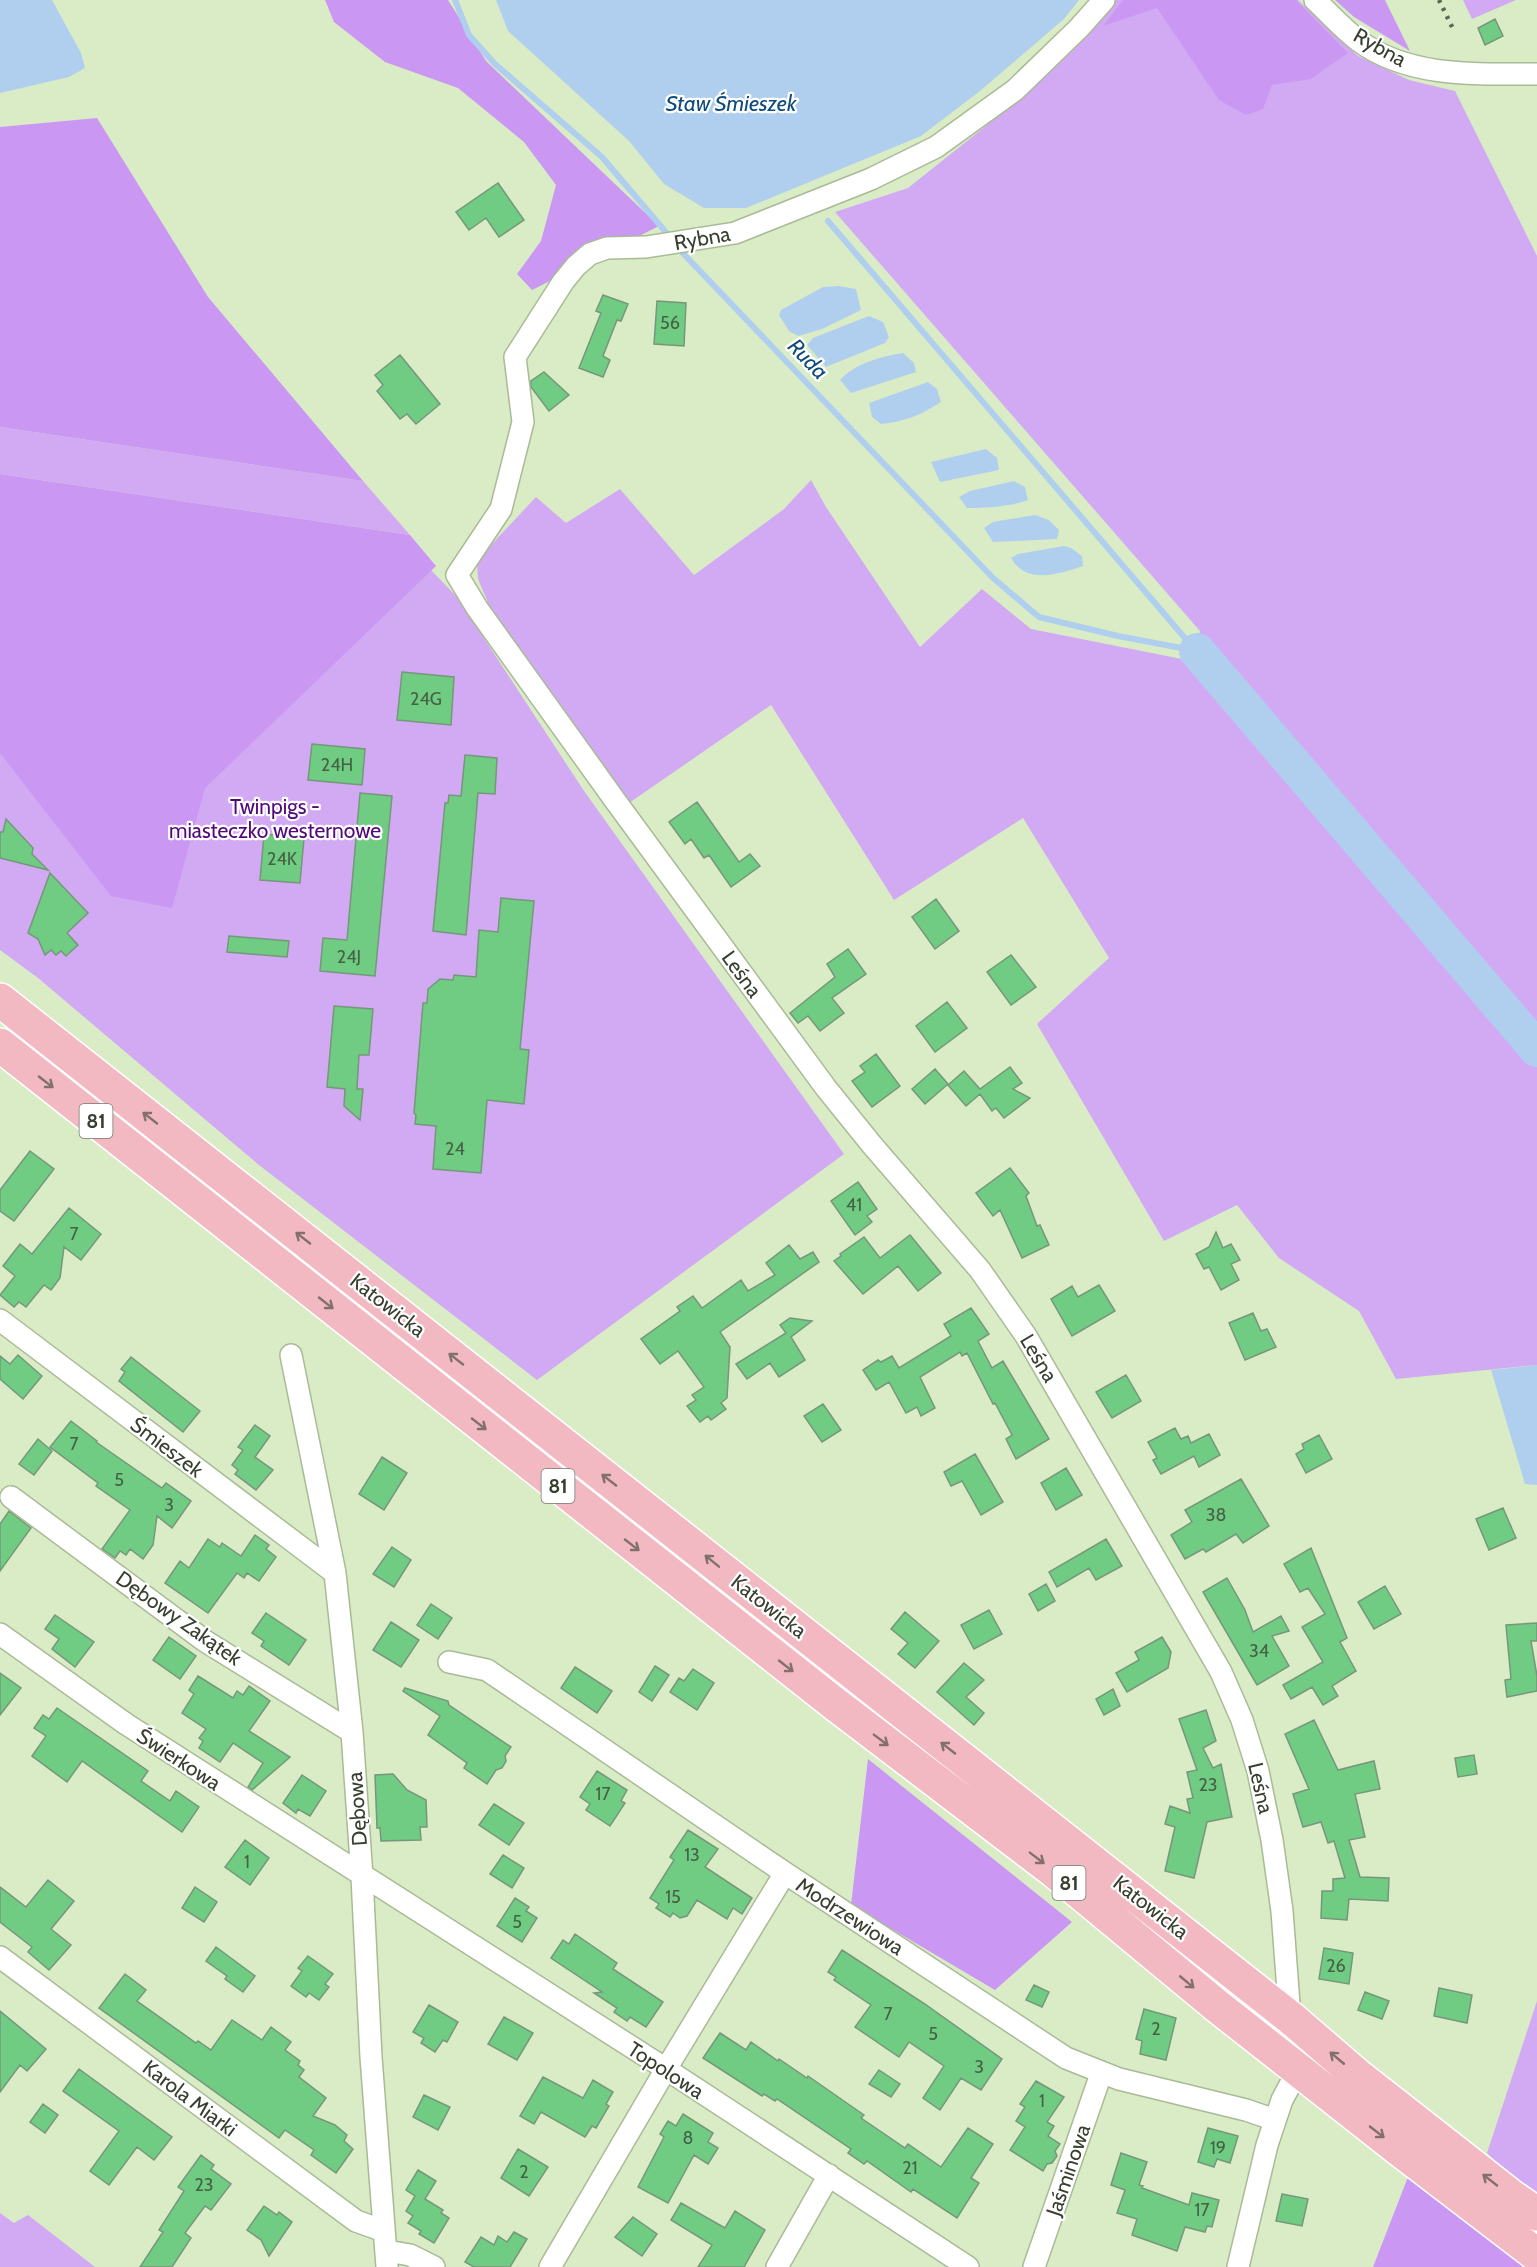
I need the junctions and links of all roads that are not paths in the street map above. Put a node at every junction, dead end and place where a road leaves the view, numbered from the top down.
1 (1104, 0) edge
2 (1315, 0) edge
3 (1537, 74) edge
4 (457, 574) joint
5 (0, 1000) edge
6 (0, 1045) edge
7 (2, 1325) edge
8 (291, 1355) dead end
9 (11, 1497) dead end
10 (335, 1573) junction
11 (0, 1635) edge
12 (449, 1662) dead end
13 (352, 1732) junction
14 (785, 1873) junction
15 (362, 1876) junction
16 (0, 1957) edge
17 (1292, 2019) junction
18 (666, 2069) junction
19 (1298, 2070) junction
20 (1101, 2074) junction
21 (1275, 2120) junction
22 (829, 2175) junction
23 (1537, 2214) edge
24 (386, 2250) edge
25 (1537, 2255) edge
26 (434, 2267) edge
27 (550, 2267) edge
28 (777, 2267) edge
29 (968, 2267) edge
30 (1034, 2267) edge
31 (1238, 2267) edge

1 - 4 street, Rybna
2 - 3 street, Rybna
4 - 17 street, Leśna
17 -> 5 main road, Katowicka / 81
6 -> 19 main road, Katowicka / 81
7 - 10 street, Śmieszek
8 - 10 street, Dębowa
9 - 13 street, Dębowy Zakątek
10 - 13 street, Dębowa
11 - 15 street, Świerkowa
12 - 14 street, Modrzewiowa
13 - 15 street, Dębowa
14 - 18 street
14 - 20 street, Modrzewiowa
15 - 18 street, Topolowa
15 - 24 street, Dębowa
16 - 24 street, Karola Miarki
17 - 19 street, Leśna
23 -> 17 main road, Katowicka / 81
18 - 22 street, Topolowa
18 - 27 street
19 - 21 street
19 -> 25 main road, Katowicka / 81
20 - 21 street, Modrzewiowa
20 - 30 street, Jaśminowa
21 - 31 street
22 - 28 street
22 - 29 street, Topolowa
24 - 26 street, Karola Miarki

